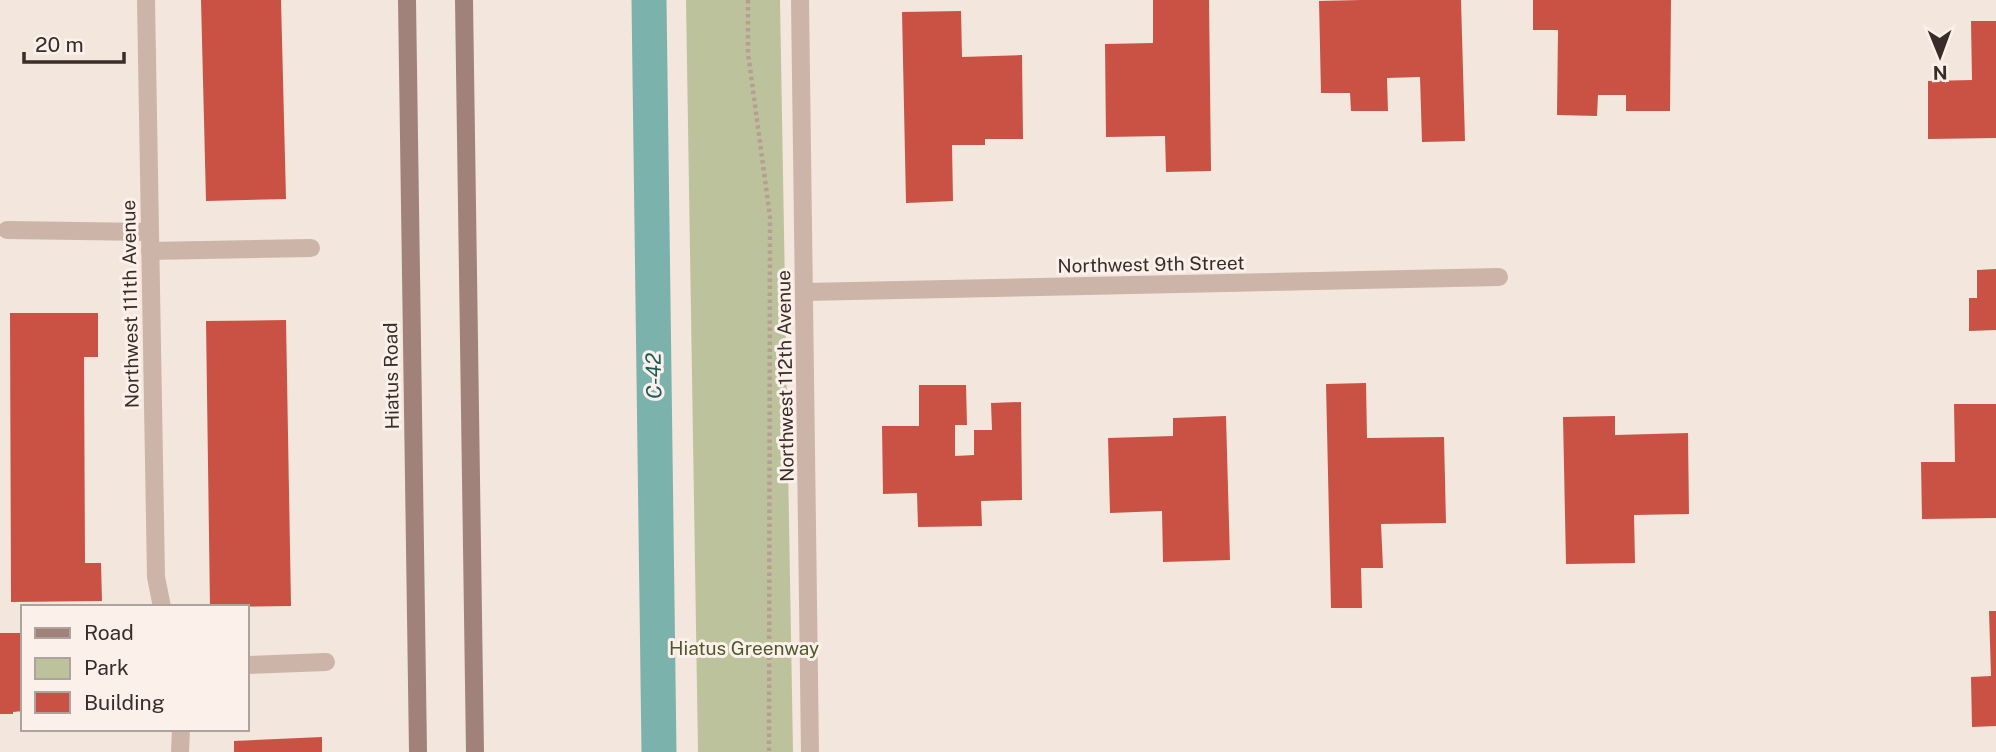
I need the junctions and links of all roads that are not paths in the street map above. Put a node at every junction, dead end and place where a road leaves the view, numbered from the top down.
1 (146, 0) edge
2 (407, 0) edge
3 (464, 0) edge
4 (800, 0) edge
5 (7, 230) dead end
6 (150, 232) junction
7 (311, 248) dead end
8 (150, 251) junction
9 (1499, 277) dead end
10 (805, 292) junction
11 (162, 605) edge
12 (326, 662) dead end
13 (248, 665) edge
14 (181, 731) edge
15 (180, 752) edge
16 (418, 752) edge
17 (475, 752) edge
18 (810, 752) edge

1 - 6 street, Northwest 111th Avenue
2 - 16 main road, Hiatus Road
3 - 17 main road
4 - 10 street, Northwest 112th Avenue
5 - 6 street
6 - 8 street, Northwest 111th Avenue
7 - 8 street
8 - 11 street, Northwest 111th Avenue
9 - 10 street, Northwest 9th Street
10 - 18 street, Northwest 112th Avenue
12 - 13 street
14 - 15 street

